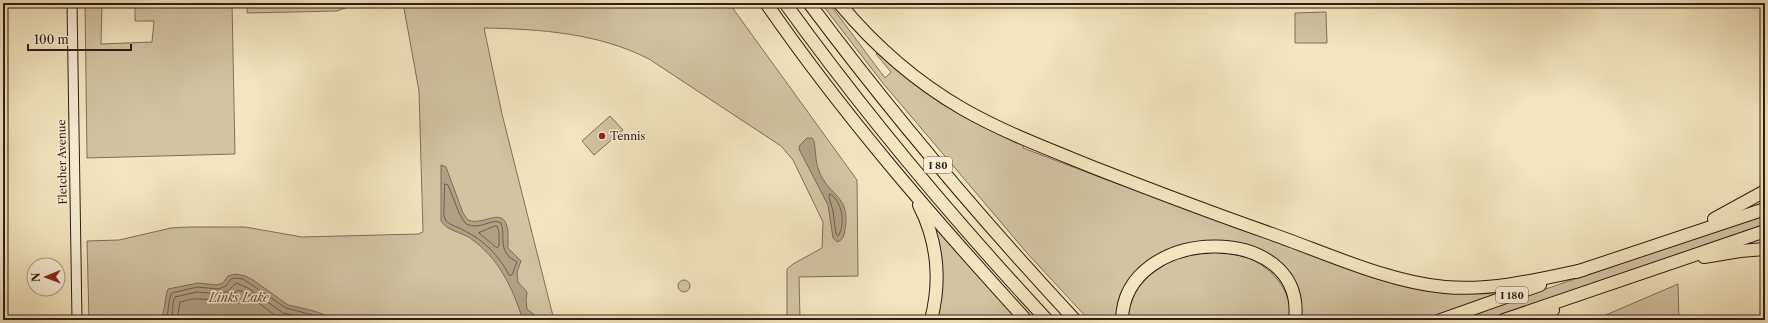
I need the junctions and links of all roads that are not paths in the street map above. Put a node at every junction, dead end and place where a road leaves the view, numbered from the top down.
1 (72, 3) edge
2 (766, 3) edge
3 (785, 3) edge
4 (809, 3) edge
5 (839, 3) edge
6 (1765, 191) edge
7 (912, 192) junction
8 (1765, 209) edge
9 (1765, 230) edge
10 (1666, 241) junction
11 (1765, 249) edge
12 (1664, 264) junction
13 (1583, 270) junction
14 (1590, 290) junction
15 (77, 320) edge
16 (931, 320) edge
17 (1026, 320) edge
18 (1047, 320) edge
19 (1075, 320) edge
20 (1122, 320) edge
21 (1295, 320) edge
22 (1441, 320) edge
23 (1504, 320) edge
24 (1533, 320) edge

1 - 15 street, Fletcher Avenue
2 - 7 highway
3 - 18 highway, I 80
4 - 19 highway, I 80
5 - 13 highway
6 - 10 highway
7 - 16 highway
7 - 17 highway
8 - 10 highway, I 180
9 - 12 highway, I 180
10 - 13 highway, I 180
11 - 12 highway
12 - 14 highway, I 180
13 - 22 highway, I 180
14 - 23 highway, I 180
14 - 24 highway
20 - 21 highway

